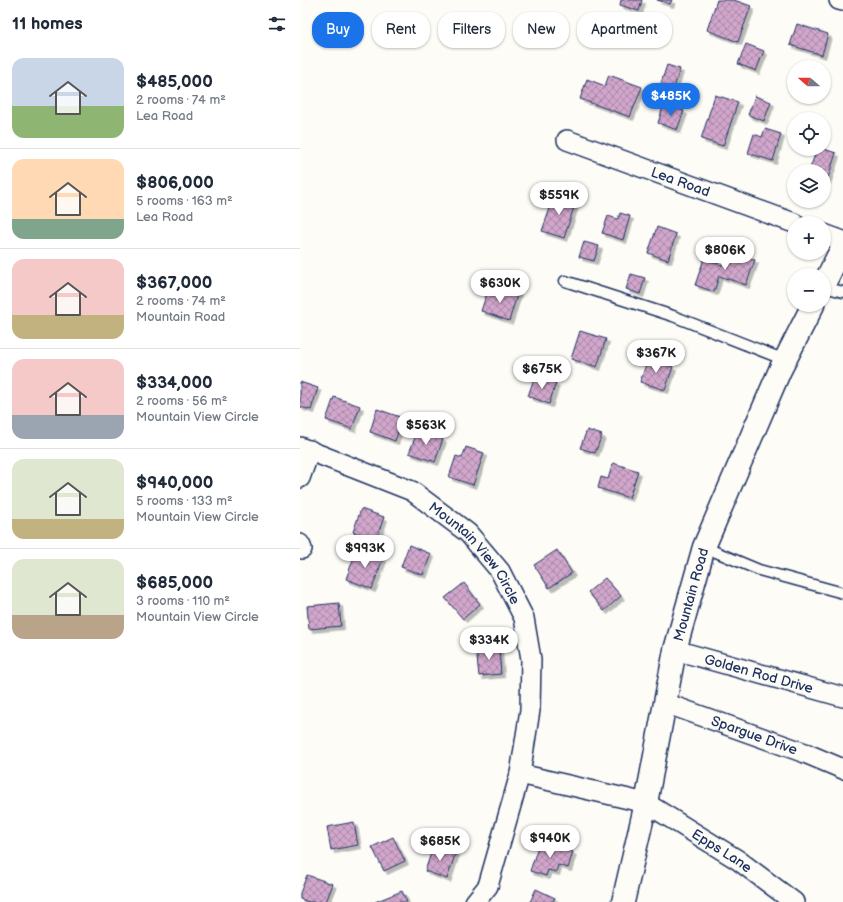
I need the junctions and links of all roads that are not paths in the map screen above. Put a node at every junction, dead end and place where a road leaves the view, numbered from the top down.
1 (839, 0) edge
2 (843, 1) edge
3 (567, 140) dead end
4 (787, 220) edge
5 (831, 237) edge
6 (843, 241) edge
7 (843, 246) edge
8 (831, 270) edge
9 (565, 281) dead end
10 (831, 289) edge
11 (843, 292) edge
12 (809, 312) edge
13 (785, 360) junction
14 (305, 449) edge
15 (300, 478) edge
16 (704, 546) junction
17 (843, 593) edge
18 (675, 650) junction
19 (843, 697) edge
20 (665, 703) junction
21 (843, 769) edge
22 (520, 774) junction
23 (646, 803) junction
24 (475, 902) edge
25 (624, 902) edge
26 (794, 902) edge

1 - 2 street
3 - 4 street, Lea Road
5 - 6 street
7 - 8 main road
9 - 13 lane
10 - 11 lane
12 - 13 main road, Mountain Road
13 - 16 main road, Mountain Road
14 - 15 street
14 - 22 street, Mountain View Circle
16 - 17 lane
16 - 18 main road, Mountain Road
18 - 19 street, Golden Rod Drive
18 - 20 main road, Mountain Road
20 - 21 street, Spargue Drive
20 - 23 main road, Mountain Road
22 - 23 street, Epps Lane
22 - 24 street, Mountain View Circle
23 - 25 main road, Mountain Road
23 - 26 street, Epps Lane

